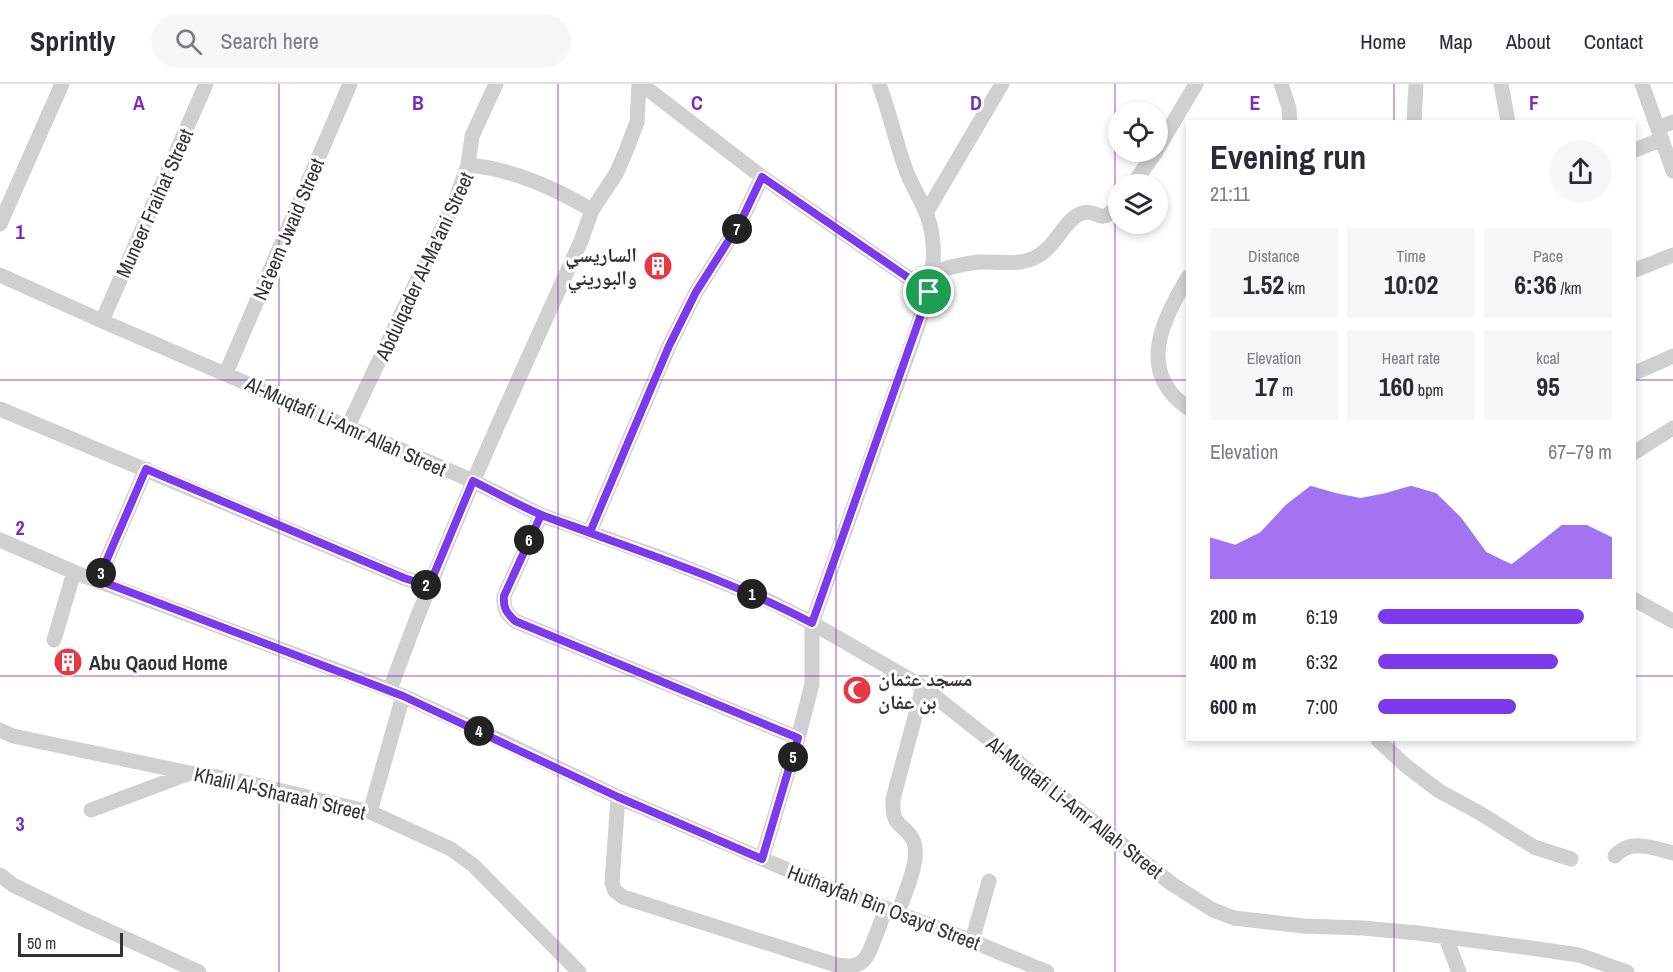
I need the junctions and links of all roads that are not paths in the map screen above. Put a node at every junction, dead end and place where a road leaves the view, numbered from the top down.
1 (62, 84) edge
2 (207, 84) edge
3 (350, 84) edge
4 (496, 84) edge
5 (640, 84) edge
6 (879, 84) edge
7 (1002, 84) edge
8 (1196, 84) edge
9 (1281, 84) edge
10 (1416, 84) edge
11 (1500, 84) edge
12 (1642, 84) edge
13 (1290, 120) edge
14 (1413, 120) edge
15 (1508, 120) edge
16 (1673, 122) edge
17 (1168, 131) edge
18 (1660, 134) junction
19 (1636, 149) edge
20 (468, 165) junction
21 (1673, 171) edge
22 (762, 177) junction
23 (592, 210) junction
24 (926, 213) junction
25 (1108, 215) edge
26 (0, 224) edge
27 (1673, 255) edge
28 (1636, 270) edge
29 (934, 272) junction
30 (0, 275) edge
31 (1186, 281) edge
32 (929, 292) junction
33 (102, 321) junction
34 (1673, 356) edge
35 (226, 373) junction
36 (1636, 373) edge
37 (1186, 406) edge
38 (0, 409) edge
39 (348, 426) junction
40 (1673, 428) edge
41 (1636, 451) edge
42 (146, 469) junction
43 (473, 481) junction
44 (541, 515) junction
45 (590, 532) junction
46 (0, 540) edge
47 (0, 546) edge
48 (23, 551) junction
49 (74, 572) junction
50 (98, 580) junction
51 (429, 586) junction
52 (1636, 601) edge
53 (1673, 621) edge
54 (812, 623) junction
55 (54, 640) dead end
56 (923, 687) junction
57 (397, 693) junction
58 (0, 730) edge
59 (798, 738) junction
60 (1379, 741) edge
61 (190, 773) junction
62 (618, 797) junction
63 (91, 810) dead end
64 (370, 812) junction
65 (1673, 853) edge
66 (1615, 856) dead end
67 (762, 859) junction
68 (1571, 859) dead end
69 (0, 875) edge
70 (989, 881) dead end
71 (892, 911) junction
72 (1446, 938) junction
73 (972, 941) junction
74 (1011, 965) edge
75 (199, 972) edge
76 (579, 972) edge
77 (1047, 972) edge
78 (1459, 972) edge
79 (1627, 972) edge

1 - 26 street
2 - 33 street, Muneer Fraihat Street
3 - 35 street, Na'eem Jwaid Street
4 - 20 street
5 - 22 street
5 - 23 street
6 - 24 street
7 - 24 street
8 - 17 street
9 - 13 street
10 - 14 street
11 - 15 street
12 - 18 street
16 - 18 street
18 - 19 street
18 - 21 street
20 - 23 street, Abdulqader Al-Ma'ani Street
20 - 39 street, Abdulqader Al-Ma'ani Street
22 - 32 street
22 - 45 street
23 - 43 street
24 - 29 street
25 - 29 street
27 - 28 street
29 - 32 street
30 - 33 street, Al-Muqtafi Li-Amr Allah Street
31 - 37 street
32 - 54 street
33 - 35 street, Al-Muqtafi Li-Amr Allah Street
34 - 36 street
35 - 39 street, Al-Muqtafi Li-Amr Allah Street
38 - 42 street
39 - 43 street, Al-Muqtafi Li-Amr Allah Street
40 - 41 street
42 - 50 street
42 - 51 street
43 - 44 street, Al-Muqtafi Li-Amr Allah Street
43 - 51 street
44 - 45 street, Al-Muqtafi Li-Amr Allah Street
44 - 59 street
45 - 54 street, Al-Muqtafi Li-Amr Allah Street
46 - 48 street, Huthayfah Bin Osayd Street
47 - 48 street, Huthayfah Bin Osayd Street
48 - 49 street, Huthayfah Bin Osayd Street
49 - 50 street, Huthayfah Bin Osayd Street
49 - 55 street
50 - 57 street, Huthayfah Bin Osayd Street
51 - 57 street
52 - 53 street
54 - 56 street, Al-Muqtafi Li-Amr Allah Street
54 - 59 street
56 - 71 street
56 - 72 street, Al-Muqtafi Li-Amr Allah Street
57 - 62 street, Huthayfah Bin Osayd Street
57 - 64 street
58 - 61 street, Khalil Al-Sharaah Street
59 - 67 street
60 - 68 street
61 - 63 street
61 - 64 street, Khalil Al-Sharaah Street
62 - 67 street, Huthayfah Bin Osayd Street
62 - 71 street
64 - 76 street, Khalil Al-Sharaah Street
65 - 66 street
67 - 71 street, Huthayfah Bin Osayd Street
69 - 75 street
70 - 73 street
71 - 73 street, Huthayfah Bin Osayd Street
72 - 78 street
72 - 79 street, Al-Muqtafi Li-Amr Allah Street
73 - 74 street, Huthayfah Bin Osayd Street
74 - 77 street, Huthayfah Bin Osayd Street

